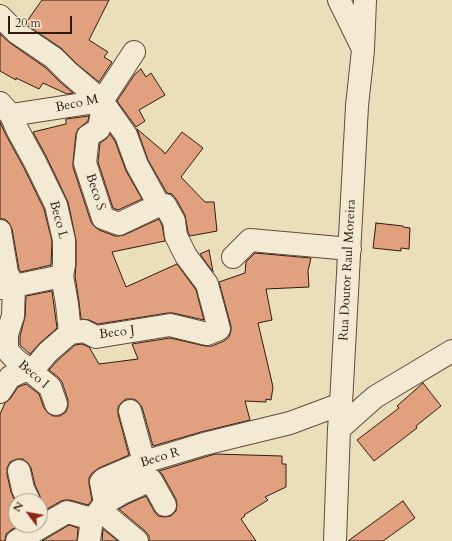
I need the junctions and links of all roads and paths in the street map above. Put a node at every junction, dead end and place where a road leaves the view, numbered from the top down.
1 (339, 0) edge
2 (365, 0) edge
3 (0, 16) edge
4 (363, 50) junction
5 (134, 52) dead end
6 (102, 101) junction
7 (6, 109) edge
8 (159, 205) junction
9 (0, 231) edge
10 (350, 249) junction
11 (233, 257) dead end
12 (62, 276) junction
13 (7, 287) edge
14 (70, 333) junction
15 (452, 350) edge
16 (28, 369) junction
17 (0, 392) edge
18 (56, 404) dead end
19 (341, 404) junction
20 (130, 411) dead end
21 (339, 429) junction
22 (144, 462) junction
23 (19, 471) dead end
24 (25, 493) edge
25 (166, 505) dead end
26 (99, 511) junction
27 (48, 521) edge
28 (28, 533) edge
29 (17, 541) edge
30 (89, 541) edge
31 (137, 541) edge
32 (335, 541) edge

1 - 4 street
2 - 4 street, Rua Doutor Raul Moreira
3 - 6 street
4 - 10 street, Rua Doutor Raul Moreira
5 - 6 street, Beco M
6 - 7 street, Beco M
6 - 8 street
6 - 8 street, Beco S
7 - 12 street, Beco L
8 - 14 street, Beco J
9 - 13 street, Beco I
10 - 11 street
10 - 19 street, Rua Doutor Raul Moreira
12 - 13 street
12 - 14 street, Beco L
13 - 16 street, Beco I
14 - 16 street
15 - 21 street
16 - 17 street
16 - 18 street, Beco I
19 - 21 street, Rua Doutor Raul Moreira
19 - 22 street, Beco R
20 - 22 street
21 - 32 street, Rua Doutor Raul Moreira
22 - 26 street, Beco R
23 - 24 street
25 - 26 street
26 - 27 street
26 - 30 street
26 - 31 street
28 - 29 street

